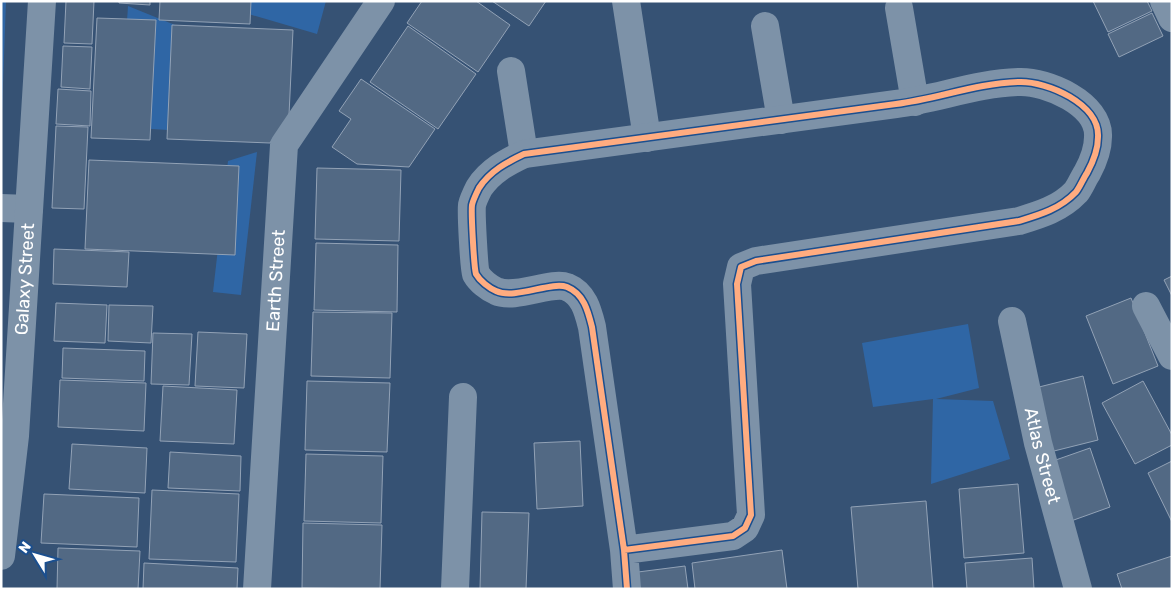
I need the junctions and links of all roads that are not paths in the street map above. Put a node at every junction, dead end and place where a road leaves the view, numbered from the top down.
1 (42, 1) edge
2 (381, 1) edge
3 (626, 1) edge
4 (1164, 1) edge
5 (899, 8) dead end
6 (1172, 18) edge
7 (765, 26) dead end
8 (511, 71) dead end
9 (915, 102) junction
10 (782, 120) junction
11 (647, 138) junction
12 (524, 154) junction
13 (1, 208) edge
14 (29, 209) junction
15 (1146, 306) dead end
16 (1012, 320) dead end
17 (1172, 356) edge
18 (463, 397) dead end
19 (8, 435) edge
20 (624, 550) junction
21 (1, 556) edge
22 (257, 589) edge
23 (455, 589) edge
24 (627, 589) edge
25 (1078, 589) edge

1 - 14 street, Galaxy Street
2 - 22 street, Earth Street
3 - 11 street
4 - 6 street
5 - 9 street
7 - 10 street
8 - 12 street
9 - 10 street
9 - 20 street
10 - 11 street
11 - 12 street
12 - 20 street
13 - 14 street
14 - 19 street, Galaxy Street
15 - 17 street
16 - 25 street, Atlas Street
18 - 23 street
19 - 21 street, Galaxy Street
20 - 24 street

